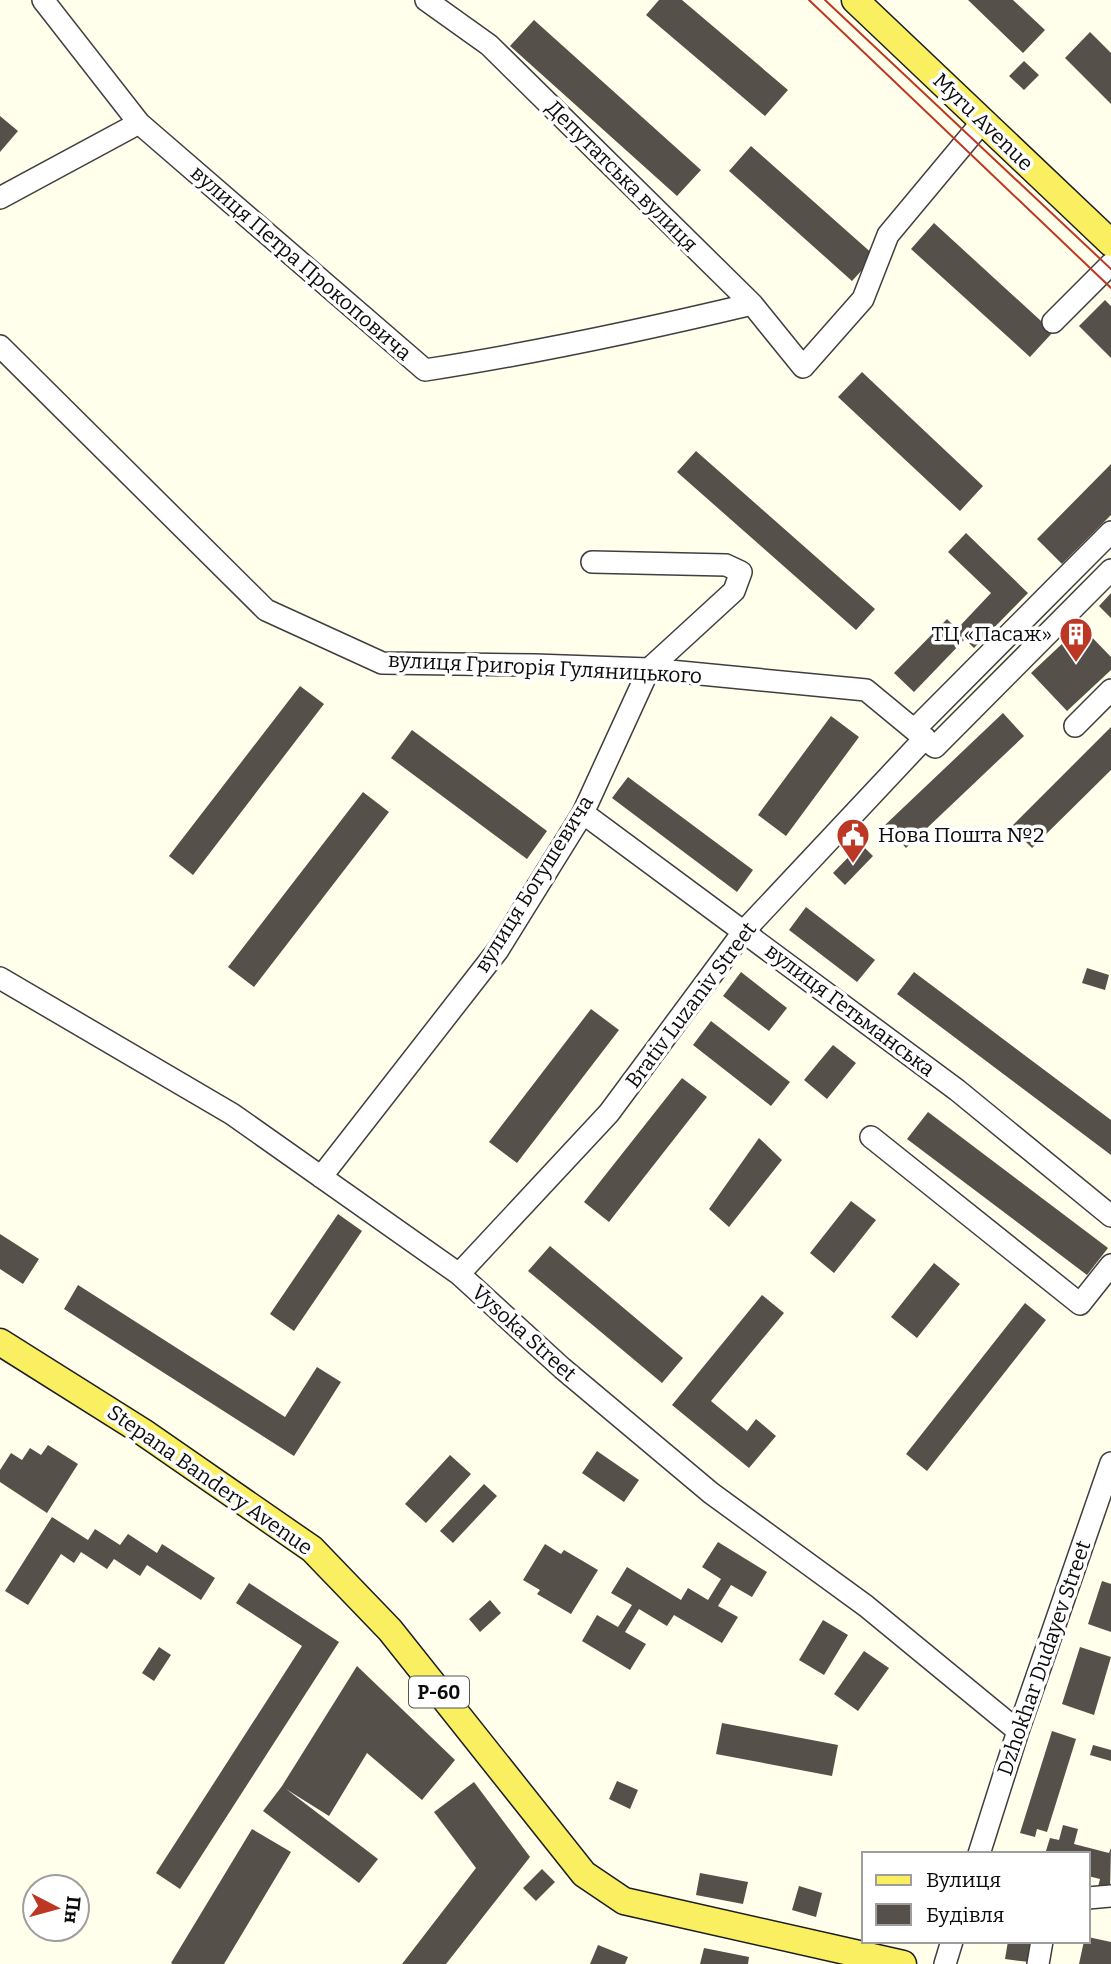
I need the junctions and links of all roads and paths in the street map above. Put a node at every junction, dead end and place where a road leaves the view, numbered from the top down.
1 (43, 0) edge
2 (426, 0) edge
3 (855, 0) edge
4 (983, 121) junction
5 (139, 123) junction
6 (0, 198) edge
7 (1111, 243) edge
8 (1111, 264) edge
9 (752, 304) junction
10 (1053, 322) dead end
11 (0, 346) edge
12 (1111, 532) edge
13 (592, 562) dead end
14 (1111, 570) edge
15 (649, 670) junction
16 (1111, 690) edge
17 (1075, 726) dead end
18 (925, 738) junction
19 (583, 813) junction
20 (744, 931) junction
21 (0, 978) edge
22 (871, 1137) dead end
23 (321, 1177) junction
24 (1111, 1216) edge
25 (1111, 1265) edge
26 (459, 1274) junction
27 (0, 1342) edge
28 (1111, 1463) edge
29 (1018, 1731) junction
30 (980, 1852) edge
31 (1111, 1896) edge
32 (1090, 1898) edge
33 (951, 1943) edge
34 (1042, 1943) edge
35 (903, 1964) edge
36 (945, 1964) edge
37 (1038, 1964) edge

1 - 5 street
2 - 9 street, Депутатська вулиця
3 - 4 main road, Myru Avenue
4 - 7 main road, Myru Avenue
4 - 9 street, Депутатська вулиця
5 - 6 street
5 - 9 street, вулиця Петра Прокоповича
8 - 10 street
11 - 15 street, вулиця Григорія Гуляницького
12 - 18 street, Brativ Luzaniv Street
13 - 15 street, вулиця Богушевича
14 - 18 street, Brativ Luzaniv Street
15 - 18 street, вулиця Григорія Гуляницького
15 - 19 street, вулиця Богушевича
16 - 17 street
18 - 20 street, Brativ Luzaniv Street
19 - 20 street, вулиця Гетьманська
19 - 23 street, вулиця Богушевича
20 - 24 street, вулиця Гетьманська
20 - 26 street, Brativ Luzaniv Street
21 - 23 street, Vysoka Street
22 - 25 street
23 - 26 street, Vysoka Street
26 - 29 street, Vysoka Street
27 - 35 main road, Stepana Bandery Avenue / Р-60
28 - 29 street, Dzhokhar Dudayev Street
29 - 30 street, Dzhokhar Dudayev Street
31 - 32 street
33 - 36 street
34 - 37 street

